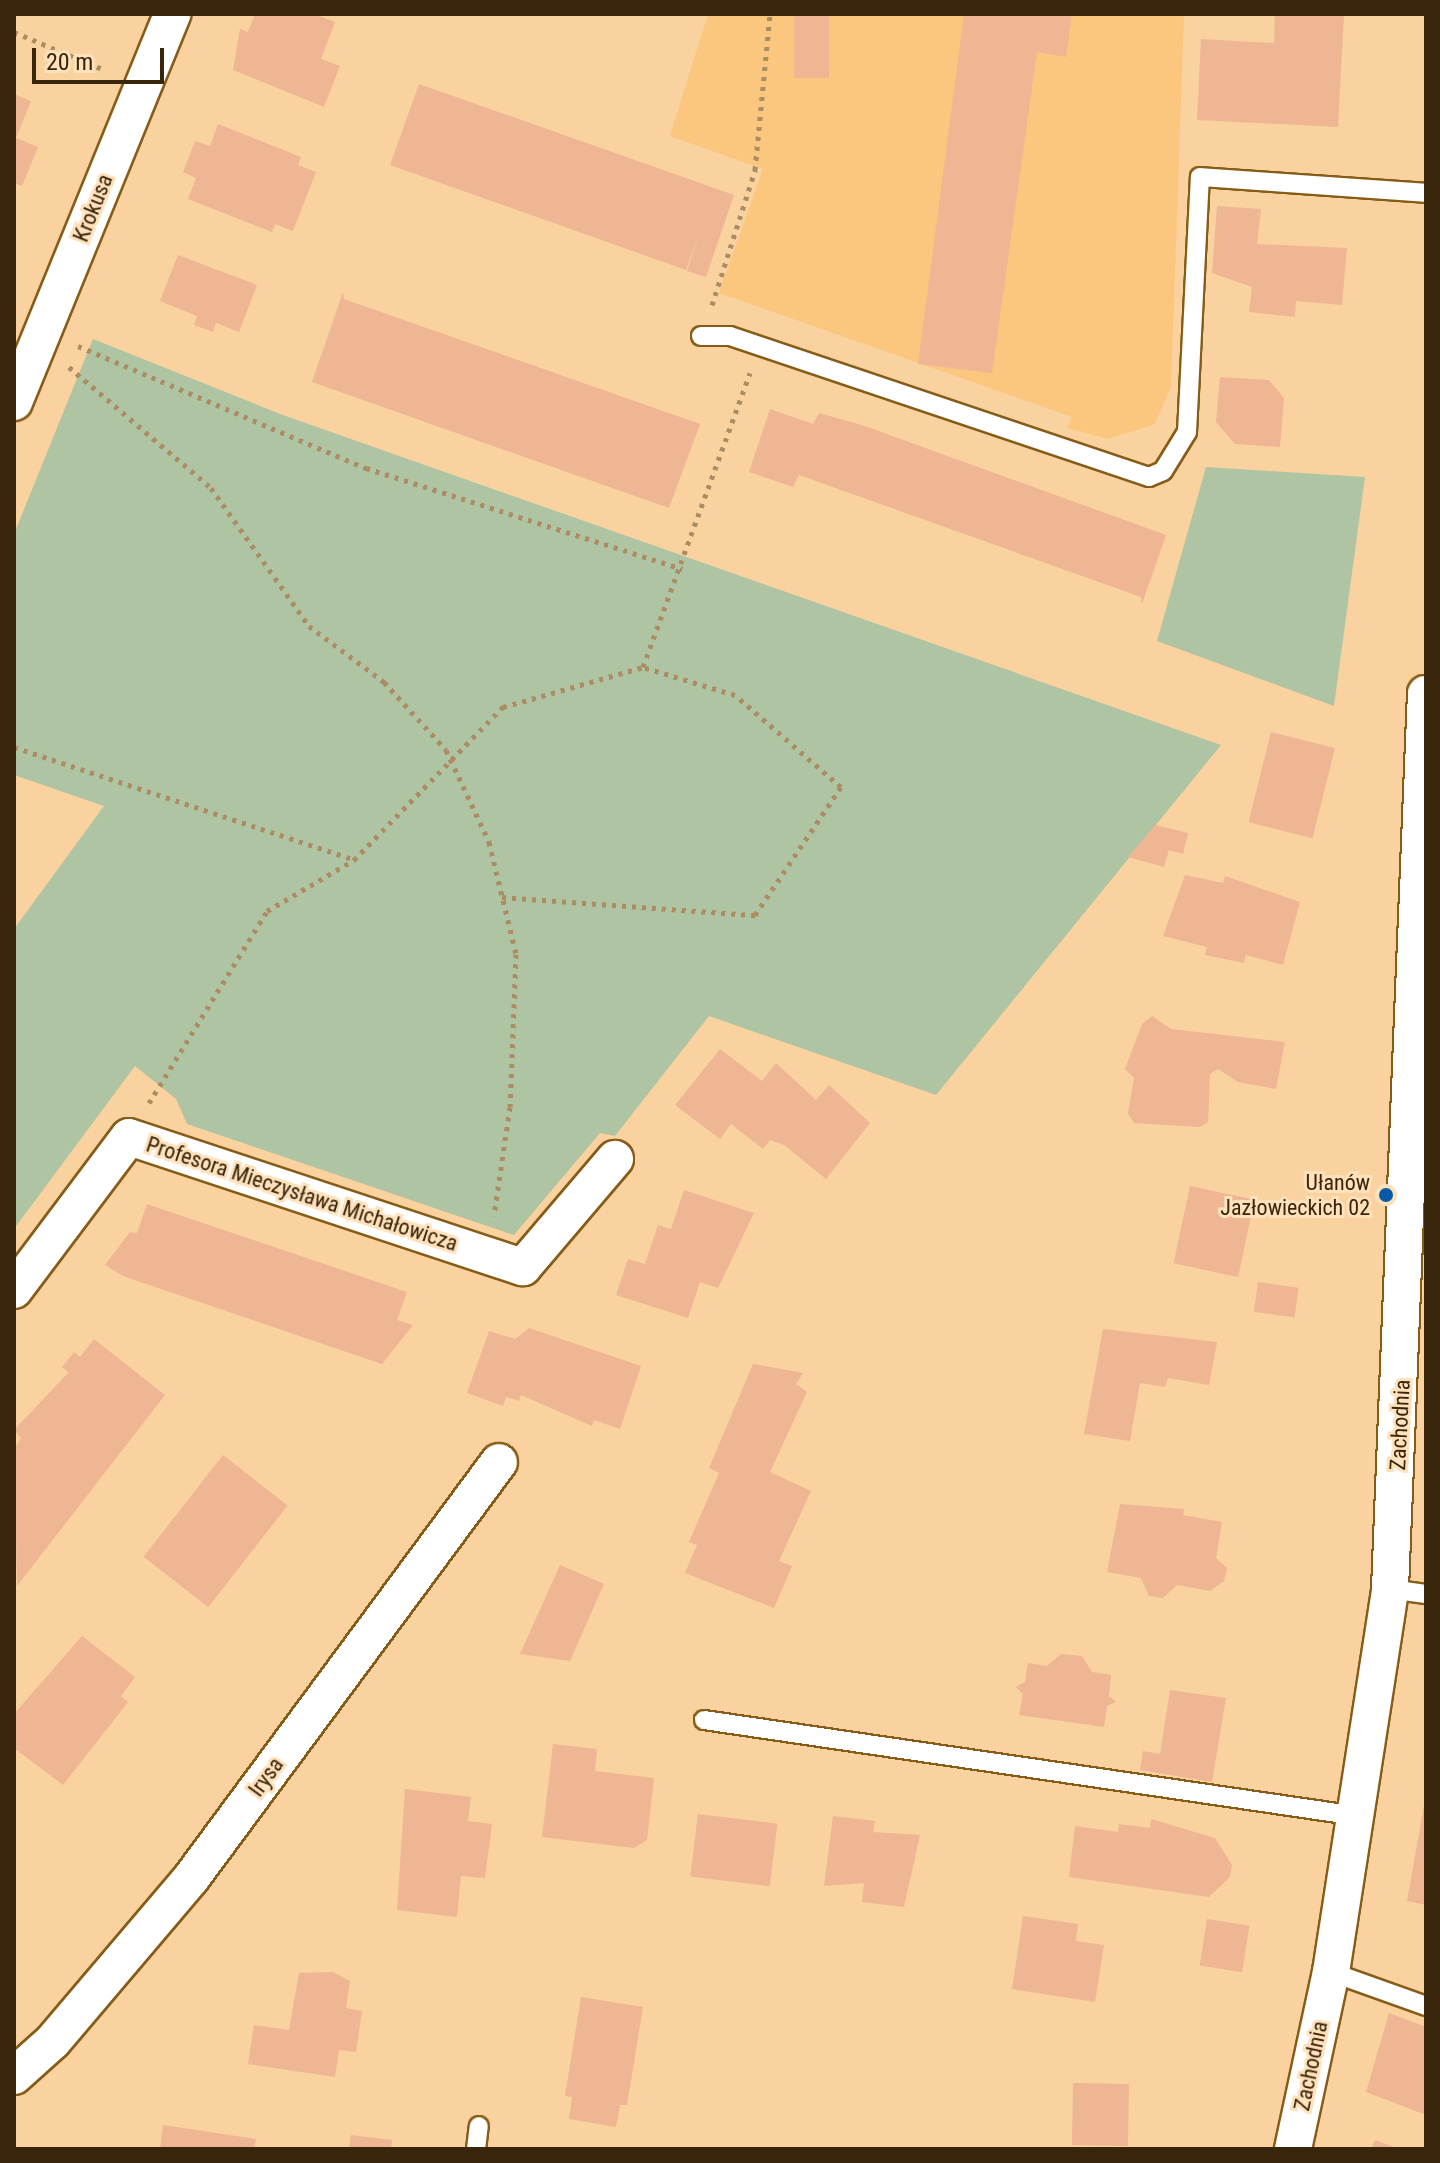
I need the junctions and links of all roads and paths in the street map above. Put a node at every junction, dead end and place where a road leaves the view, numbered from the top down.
1 (172, 14) edge
2 (770, 14) edge
3 (14, 32) edge
4 (143, 85) junction
5 (1426, 193) edge
6 (701, 336) dead end
7 (39, 342) junction
8 (746, 343) junction
9 (14, 402) edge
10 (682, 569) junction
11 (643, 667) junction
12 (1426, 694) edge
13 (14, 747) edge
14 (450, 760) junction
15 (354, 860) junction
16 (502, 897) junction
17 (129, 1137) junction
18 (615, 1159) dead end
19 (488, 1255) junction
20 (14, 1290) edge
21 (1415, 1352) edge
22 (499, 1462) dead end
23 (1390, 1589) junction
24 (1426, 1594) edge
25 (704, 1720) dead end
26 (1357, 1816) junction
27 (1331, 1972) junction
28 (1426, 2006) edge
29 (14, 2076) edge
30 (479, 2126) dead end
31 (476, 2149) edge
32 (1293, 2149) edge

1 - 4 street, Krokusa
2 - 8 path
3 - 4 path
4 - 7 street, Krokusa
5 - 8 lane
6 - 8 lane
7 - 9 street, Krokusa
7 - 10 path
7 - 14 path
8 - 10 path
10 - 11 path
11 - 14 path
11 - 16 path
12 - 21 street, Zachodnia
13 - 15 path
14 - 15 path
14 - 16 path
15 - 17 path
16 - 19 path
17 - 19 street, Profesora Mieczysława Michałowicza
17 - 20 street, Profesora Mieczysława Michałowicza
18 - 19 street, Profesora Mieczysława Michałowicza
21 - 23 street, Zachodnia
22 - 29 street, Irysa
23 - 24 lane
23 - 26 street, Zachodnia
25 - 26 lane
26 - 27 street, Zachodnia
27 - 28 lane
27 - 32 street, Zachodnia
30 - 31 lane

